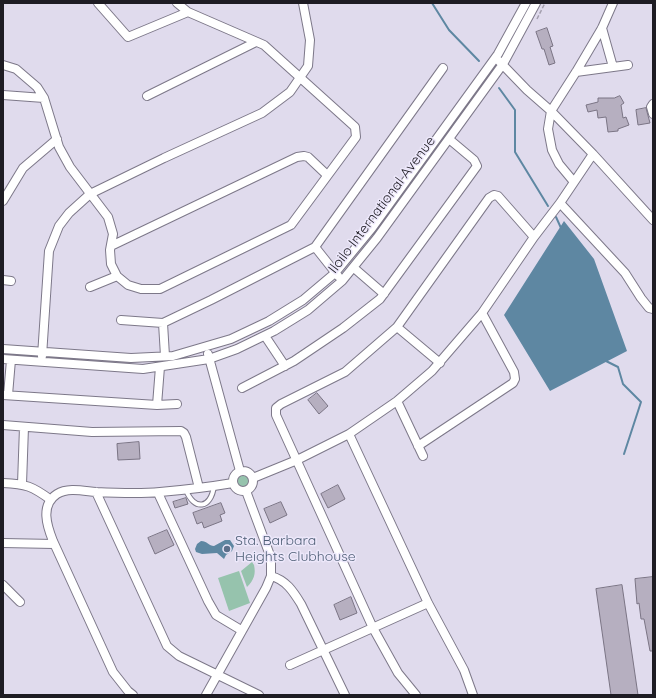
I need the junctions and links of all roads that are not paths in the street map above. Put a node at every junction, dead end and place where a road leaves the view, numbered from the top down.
1 (98, 3) edge
2 (177, 3) edge
3 (303, 3) edge
4 (526, 3) edge
5 (536, 3) edge
6 (613, 3) edge
7 (188, 12) junction
8 (602, 28) junction
9 (256, 42) junction
10 (495, 58) junction
11 (503, 64) junction
12 (3, 65) edge
13 (628, 65) dead end
14 (613, 67) junction
15 (443, 68) dead end
16 (576, 72) junction
17 (300, 78) junction
18 (3, 95) edge
19 (147, 96) dead end
20 (44, 98) junction
21 (653, 104) edge
22 (551, 111) junction
23 (653, 114) edge
24 (57, 139) junction
25 (449, 139) junction
26 (593, 154) junction
27 (327, 175) junction
28 (574, 182) junction
29 (90, 194) junction
30 (3, 201) edge
31 (560, 203) junction
32 (653, 220) edge
33 (534, 237) junction
34 (111, 246) junction
35 (315, 247) junction
36 (354, 268) junction
37 (335, 273) junction
38 (117, 276) junction
39 (342, 281) junction
40 (90, 287) dead end
41 (384, 294) junction
42 (653, 309) edge
43 (482, 313) junction
44 (121, 320) dead end
45 (163, 323) junction
46 (397, 327) junction
47 (265, 336) junction
48 (206, 346) junction
49 (3, 349) edge
50 (43, 352) junction
51 (165, 356) junction
52 (209, 359) junction
53 (7, 360) edge
54 (42, 361) junction
55 (440, 363) junction
56 (285, 366) junction
57 (160, 367) junction
58 (242, 388) dead end
59 (6, 395) edge
60 (397, 401) junction
61 (177, 404) dead end
62 (157, 405) junction
63 (3, 425) edge
64 (24, 427) junction
65 (349, 434) junction
66 (418, 446) junction
67 (423, 456) dead end
68 (297, 460) junction
69 (240, 471) junction
70 (253, 478) junction
71 (3, 483) edge
72 (233, 483) junction
73 (22, 484) junction
74 (214, 486) junction
75 (198, 488) junction
76 (186, 490) junction
77 (246, 491) junction
78 (96, 492) junction
79 (158, 493) junction
80 (51, 500) junction
81 (3, 543) edge
82 (54, 544) junction
83 (271, 576) junction
84 (3, 584) edge
85 (20, 602) dead end
86 (428, 603) junction
87 (373, 628) junction
88 (241, 630) junction
89 (322, 650) junction
90 (290, 665) dead end
91 (217, 675) junction
92 (133, 695) edge
93 (206, 695) edge
94 (259, 695) edge
95 (345, 695) edge
96 (416, 695) edge
97 (473, 695) edge

1 - 7 street
2 - 7 street
3 - 17 street
4 - 10 street, Iloilo International Avenue
5 - 11 street, Iloilo International Avenue
6 - 8 street
7 - 9 street
8 - 14 street
8 - 16 street
9 - 17 street
9 - 19 street
10 - 11 street
10 - 37 street, Iloilo International Avenue
11 - 22 street
11 - 25 street, Iloilo International Avenue
12 - 20 street
13 - 14 street
14 - 16 street
15 - 35 street
16 - 22 street
17 - 27 street
17 - 29 street
18 - 20 street
20 - 24 street
21 - 23 street
22 - 26 street
22 - 28 street
24 - 29 street
24 - 30 street
25 - 36 street, Iloilo International Avenue
25 - 41 street
26 - 28 street
26 - 32 street
27 - 34 street
27 - 38 street
28 - 31 street
29 - 34 street
29 - 50 street
31 - 33 street
31 - 42 street
33 - 43 street
33 - 46 street
34 - 38 street
35 - 37 street
35 - 45 street
36 - 39 street, Iloilo International Avenue
36 - 41 street
37 - 39 street
37 - 48 street, Iloilo International Avenue
38 - 40 street
39 - 47 street, Iloilo International Avenue
41 - 56 street
43 - 55 street
43 - 66 street
44 - 45 street
45 - 51 street
46 - 55 street
46 - 68 street
47 - 52 street, Iloilo International Avenue
47 - 56 street
48 - 51 street, Iloilo International Avenue
48 - 52 street
49 - 50 street, Iloilo International Avenue
50 - 51 street, Iloilo International Avenue
50 - 54 street
52 - 57 street, Iloilo International Avenue
52 - 69 street
53 - 54 street, Iloilo International Avenue
53 - 59 street
54 - 57 street, Iloilo International Avenue
55 - 60 street
56 - 58 street
57 - 62 street
59 - 62 street
60 - 65 street
60 - 66 street
61 - 62 street
63 - 64 street
64 - 73 street
64 - 75 street
65 - 68 street
65 - 86 street
66 - 67 street
68 - 70 street
68 - 87 street
69 - 70 street
69 - 72 street
70 - 77 street
71 - 73 street
72 - 74 street
72 - 77 street
73 - 80 street
74 - 75 street
74 - 76 lane
75 - 76 street
76 - 79 street
77 - 83 street
78 - 79 street
78 - 80 street
78 - 91 street
79 - 88 street
80 - 82 street
81 - 82 street
82 - 92 street
83 - 88 street
83 - 89 street
84 - 85 street
86 - 87 street
86 - 97 street
87 - 89 street
87 - 96 street
88 - 91 street
89 - 90 street
89 - 95 street
91 - 93 street
91 - 94 street

